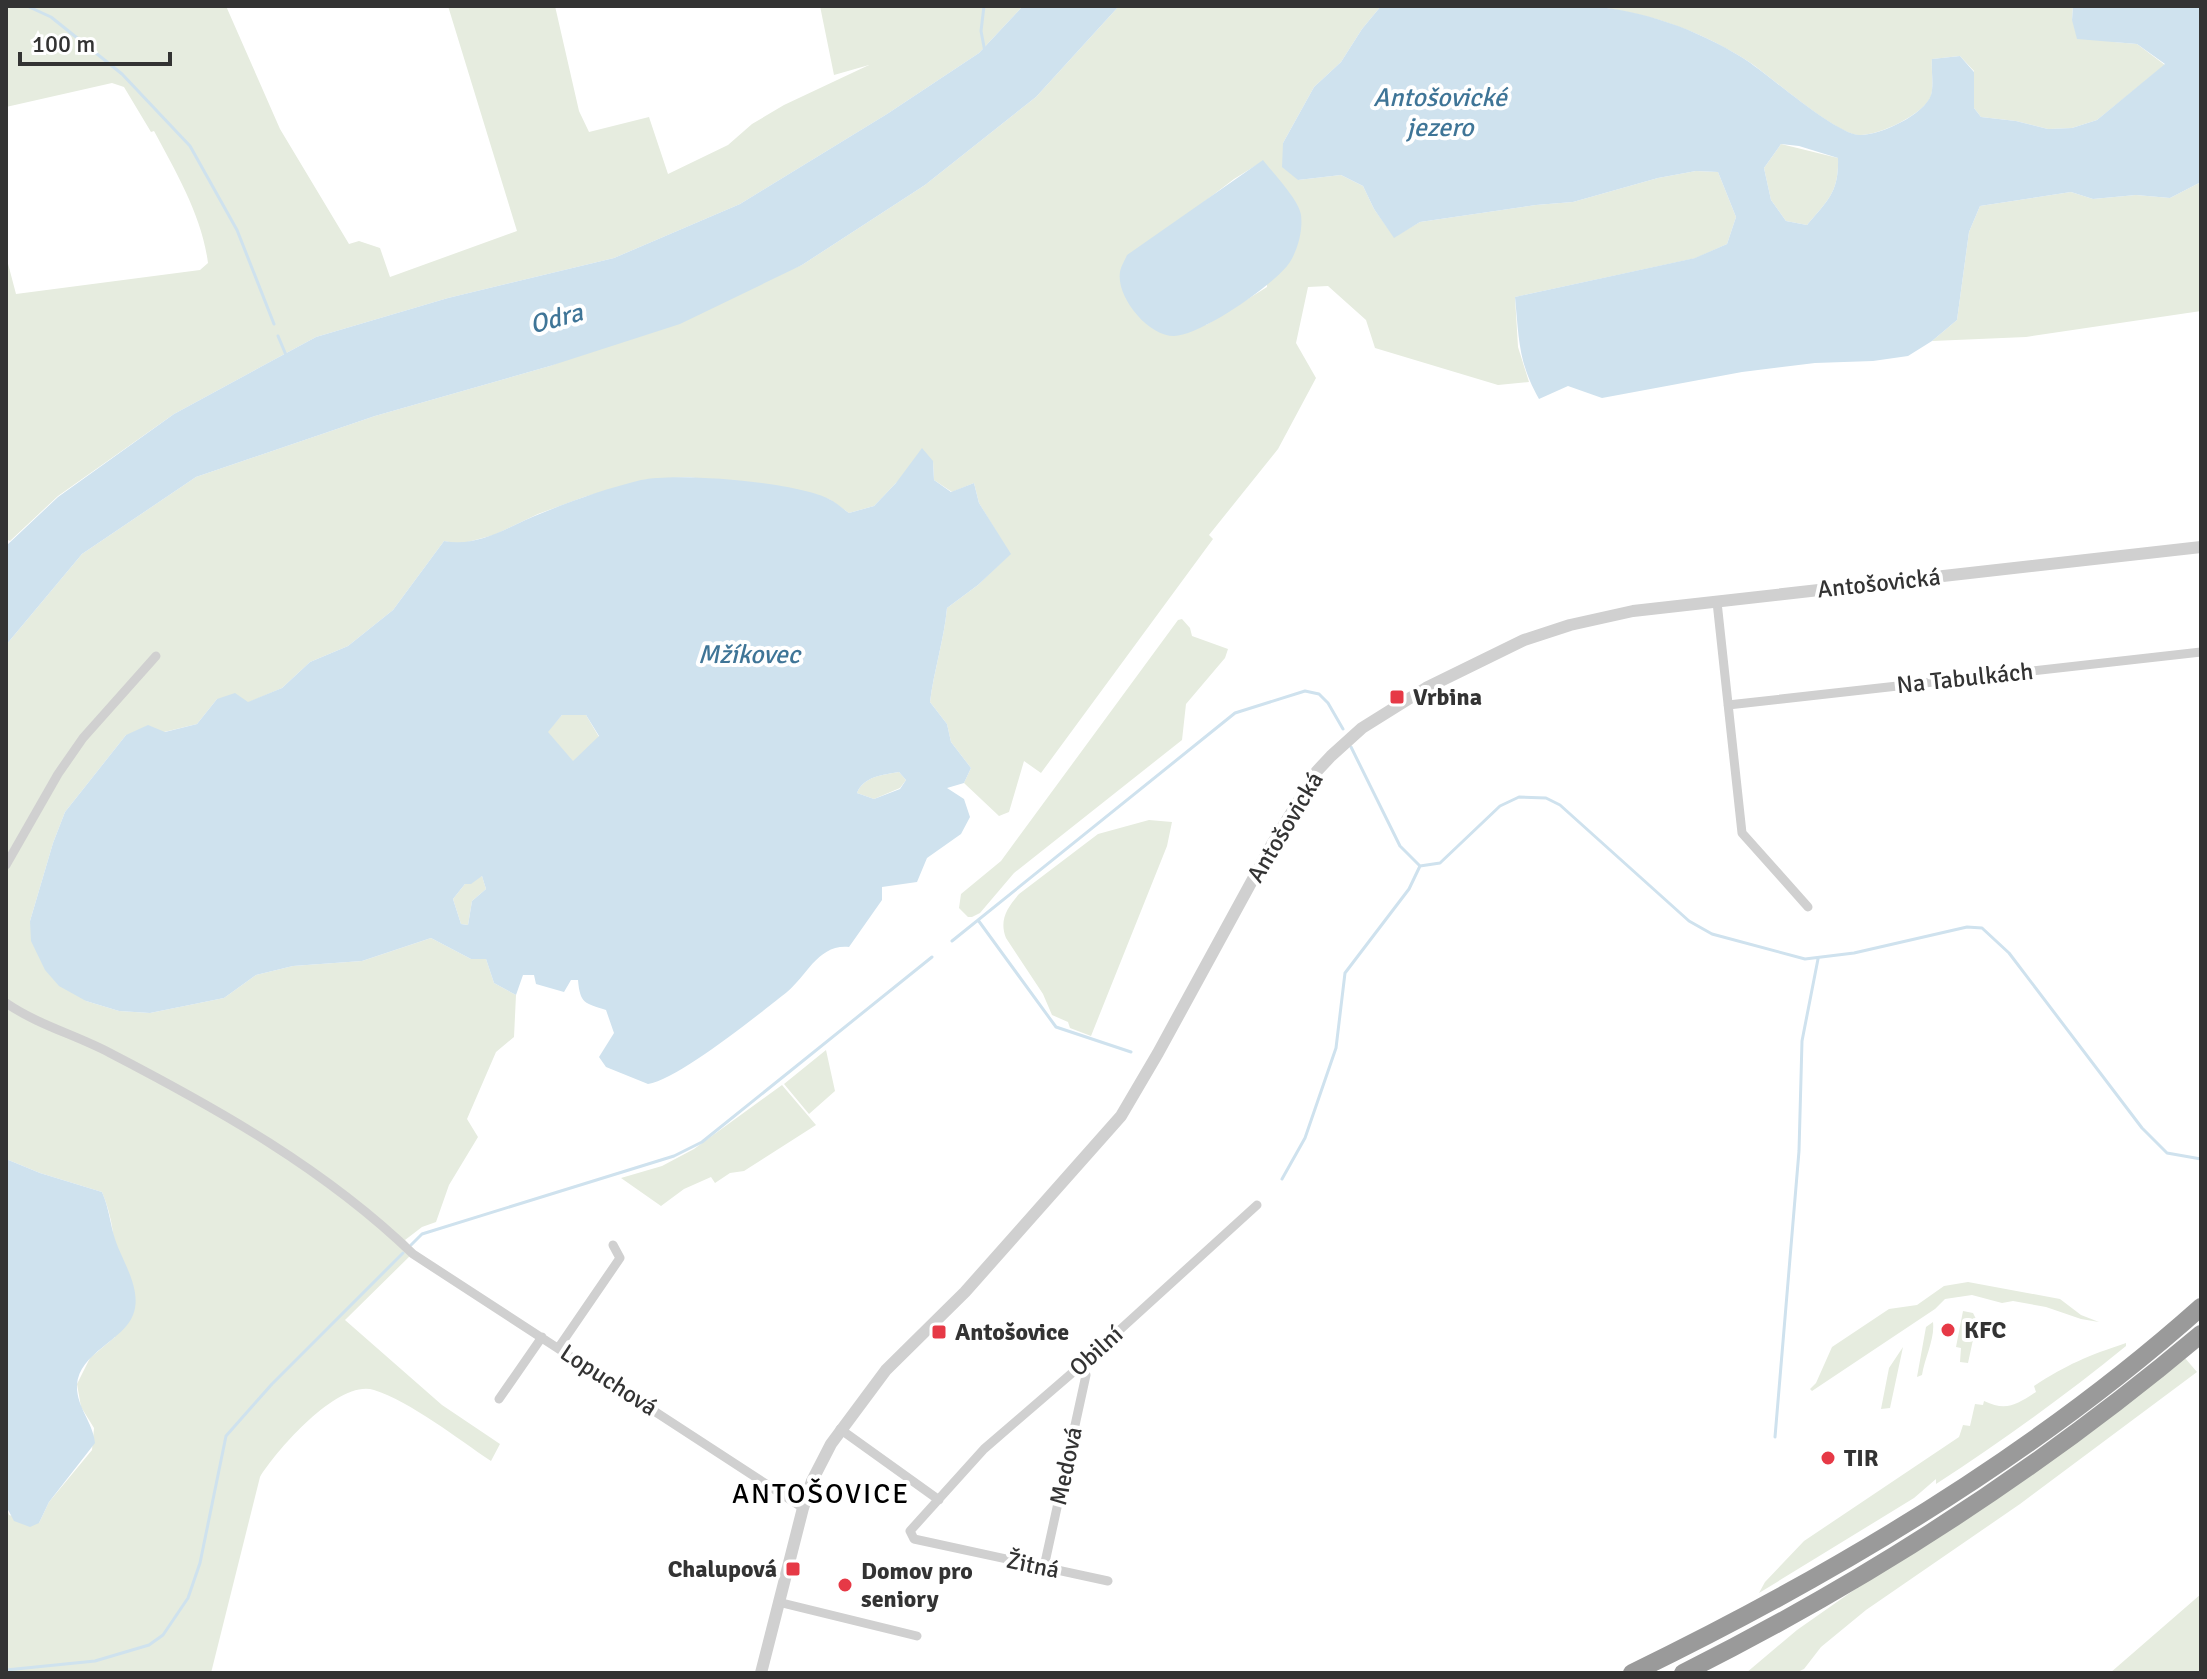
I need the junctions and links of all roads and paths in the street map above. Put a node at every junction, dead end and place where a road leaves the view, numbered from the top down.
1 (2201, 547) edge
2 (1717, 602) junction
3 (2201, 652) edge
4 (156, 656) dead end
5 (1728, 705) junction
6 (6, 865) edge
7 (1808, 907) dead end
8 (6, 1003) edge
9 (1257, 1205) dead end
10 (613, 1245) dead end
11 (2201, 1307) edge
12 (2201, 1334) edge
13 (542, 1337) junction
14 (559, 1347) junction
15 (1079, 1367) junction
16 (499, 1399) dead end
17 (840, 1429) junction
18 (939, 1500) junction
19 (803, 1508) junction
20 (1044, 1567) junction
21 (1108, 1581) dead end
22 (777, 1606) junction
23 (917, 1636) dead end
24 (761, 1673) edge
25 (1632, 1673) edge
26 (1683, 1673) edge

1 - 2 street, Antošovická
2 - 5 street
2 - 17 street, Antošovická
3 - 5 street, Na Tabulkách
4 - 6 street
5 - 7 street
8 - 13 street, Lopuchová
9 - 15 street, Obilní
10 - 14 street
11 - 25 highway
12 - 26 highway
13 - 14 street, Lopuchová
13 - 16 street
14 - 19 street, Lopuchová
15 - 18 street, Obilní
15 - 20 street, Medová
17 - 18 street
17 - 19 street, Antošovická
18 - 20 street, Žitná
19 - 22 street, Antošovická
20 - 21 street, Žitná
22 - 23 street
22 - 24 street, Antošovická

